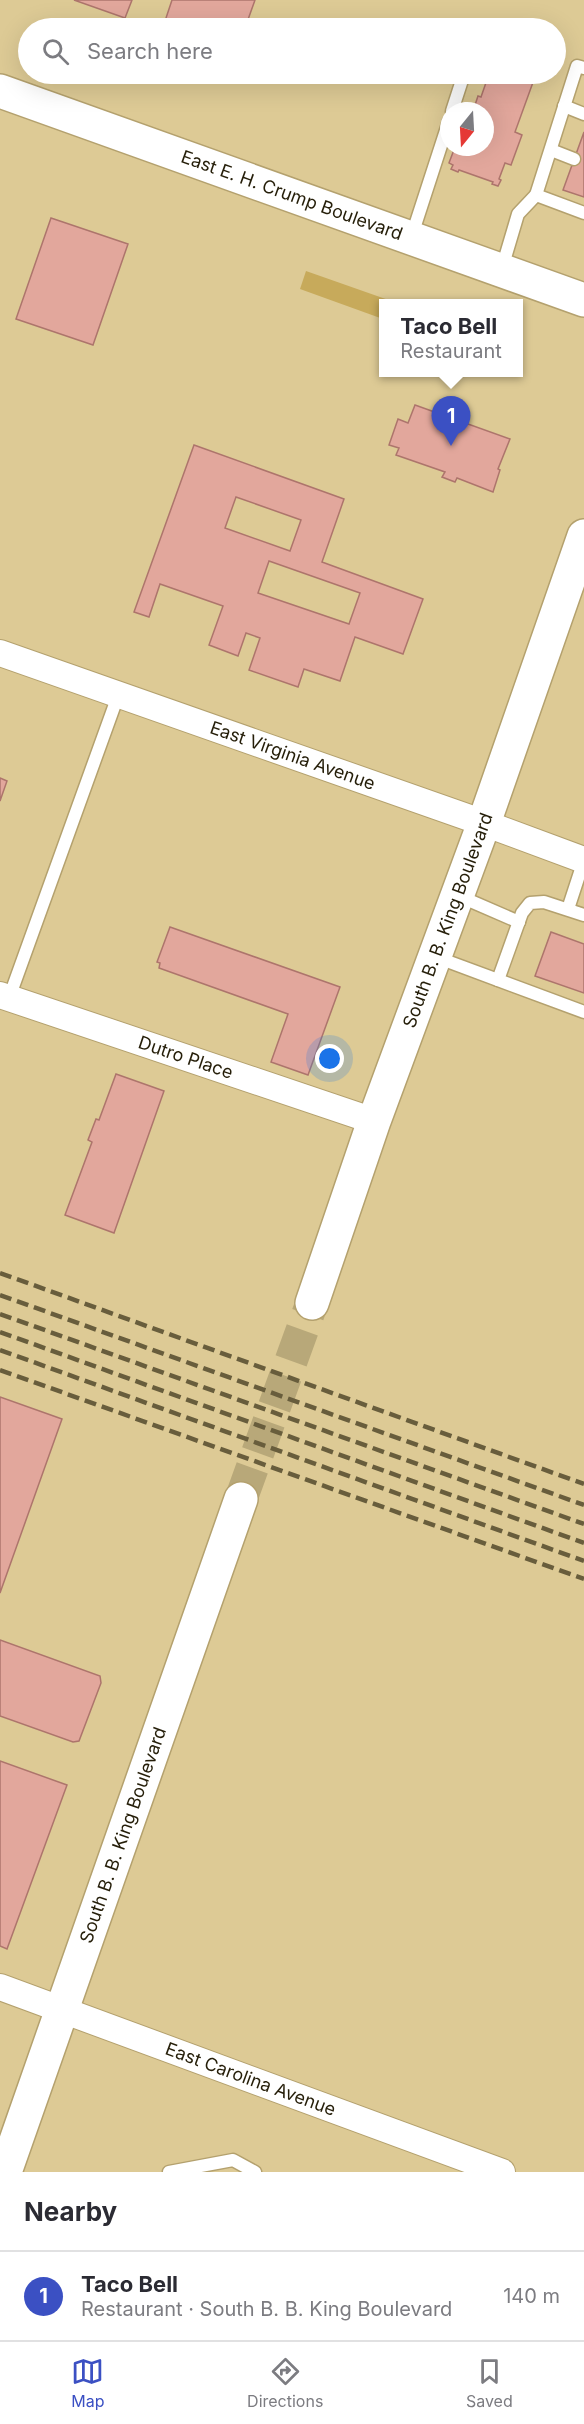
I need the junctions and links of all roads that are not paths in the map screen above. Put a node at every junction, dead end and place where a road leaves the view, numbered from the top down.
1 (584, 68) edge
2 (461, 84) edge
3 (0, 91) edge
4 (455, 102) edge
5 (564, 106) junction
6 (584, 114) edge
7 (440, 149) edge
8 (550, 150) junction
9 (574, 159) dead end
10 (536, 195) junction
11 (584, 213) edge
12 (411, 239) junction
13 (501, 272) junction
14 (584, 300) edge
15 (582, 551) edge
16 (0, 653) edge
17 (119, 693) junction
18 (484, 823) junction
19 (584, 860) edge
20 (458, 895) junction
21 (568, 909) junction
22 (584, 915) edge
23 (519, 922) junction
24 (435, 957) junction
25 (498, 980) junction
26 (4, 996) edge
27 (584, 1012) edge
28 (374, 1121) junction
29 (312, 1303) tunnel mouth
30 (241, 1499) tunnel mouth
31 (0, 1987) edge
32 (63, 2009) junction
33 (5, 2172) edge
34 (169, 2172) edge
35 (255, 2172) edge
36 (502, 2172) edge

1 - 5 lane
2 - 4 lane
3 - 12 main road, East E. H. Crump Boulevard
5 - 6 lane
5 - 8 lane
7 - 12 lane
8 - 9 lane
8 - 10 lane
10 - 11 lane
10 - 13 lane
12 - 13 main road, East E. H. Crump Boulevard
13 - 14 main road, East E. H. Crump Boulevard
15 - 18 main road, South B. B. King Boulevard
16 - 17 street, East Virginia Avenue
17 - 18 street, East Virginia Avenue
17 - 26 lane
18 - 19 street, East Virginia Avenue
18 - 20 main road, South B. B. King Boulevard
19 - 21 lane
20 - 23 lane
20 - 24 main road, South B. B. King Boulevard
21 - 22 lane
21 - 23 lane
23 - 25 lane
24 - 25 lane
24 - 28 main road, South B. B. King Boulevard
25 - 27 lane
26 - 28 street, Dutro Place
28 - 29 main road, South B. B. King Boulevard
30 - 32 main road, South B. B. King Boulevard
31 - 32 street, East Carolina Avenue
32 - 33 main road, South B. B. King Boulevard
32 - 36 street, East Carolina Avenue
34 - 35 lane

